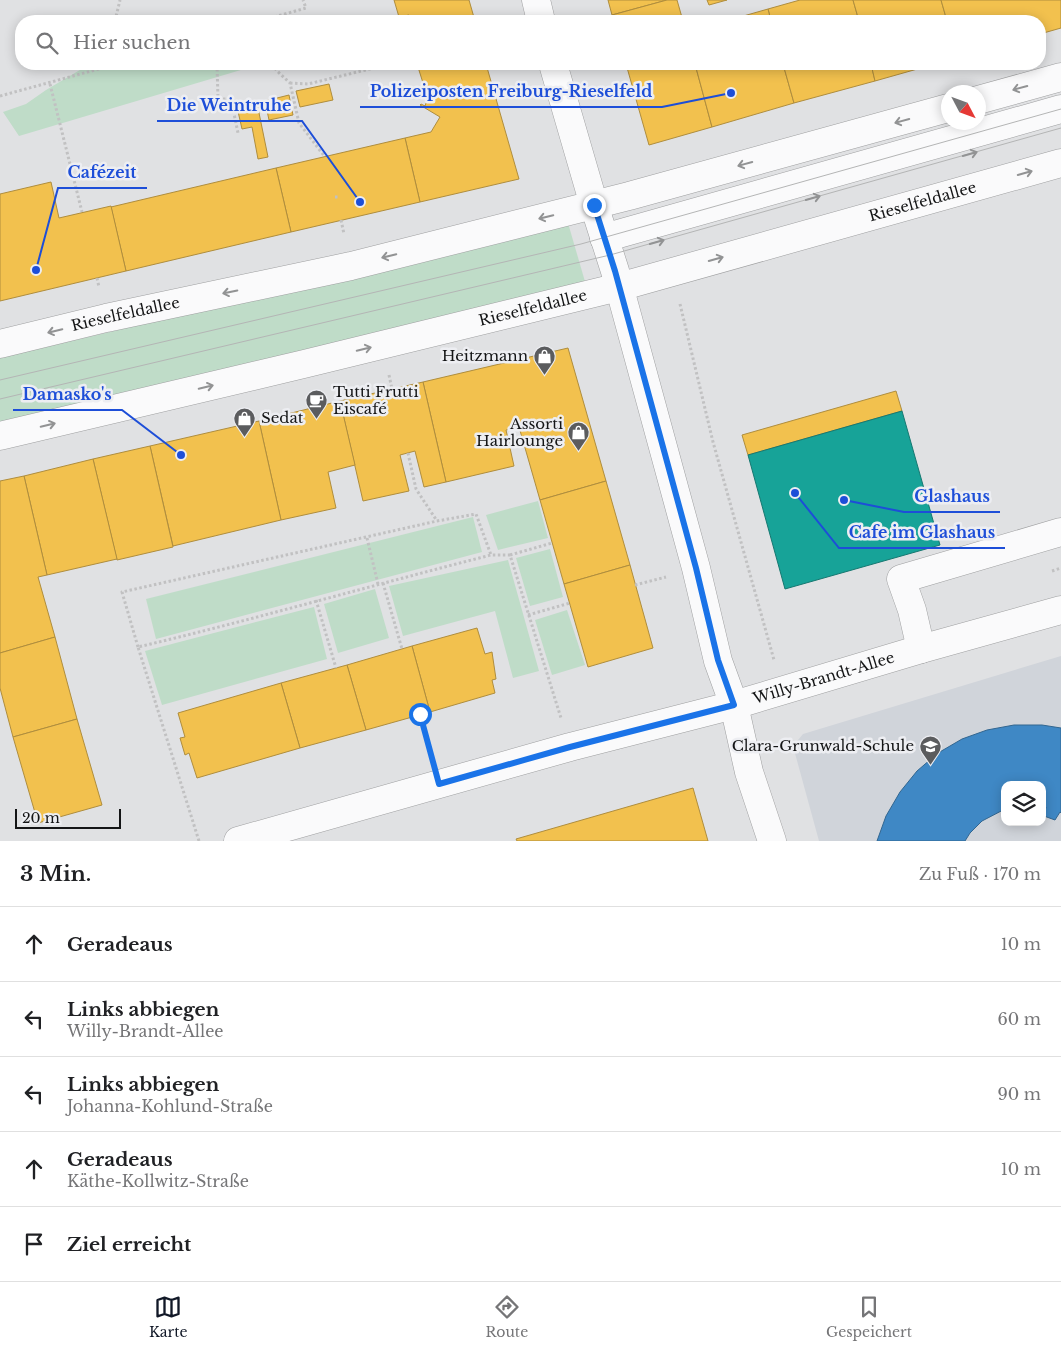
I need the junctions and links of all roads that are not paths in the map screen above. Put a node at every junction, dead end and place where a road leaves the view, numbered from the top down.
1 (536, 0) edge
2 (540, 15) edge
3 (555, 70) edge
4 (1061, 77) edge
5 (986, 98) edge
6 (1061, 109) edge
7 (941, 110) edge
8 (1061, 128) edge
9 (1061, 163) edge
10 (594, 205) junction
11 (607, 247) junction
12 (619, 287) junction
13 (0, 344) edge
14 (0, 436) edge
15 (1061, 532) edge
16 (1061, 610) edge
17 (921, 649) junction
18 (734, 705) junction
19 (238, 841) edge
20 (772, 841) edge

1 - 2 street
3 - 10 street
4 -> 5 street
6 - 11 street
7 -> 10 street, Rieselfeldallee
11 -> 8 street
12 -> 9 street, Rieselfeldallee
10 - 11 street
10 -> 13 street, Rieselfeldallee
11 - 12 street
14 -> 12 street, Rieselfeldallee
12 - 18 street
15 - 17 street
16 - 17 street, Willy-Brandt-Allee
17 - 18 street, Willy-Brandt-Allee
18 - 19 street, Willy-Brandt-Allee
18 - 20 street

